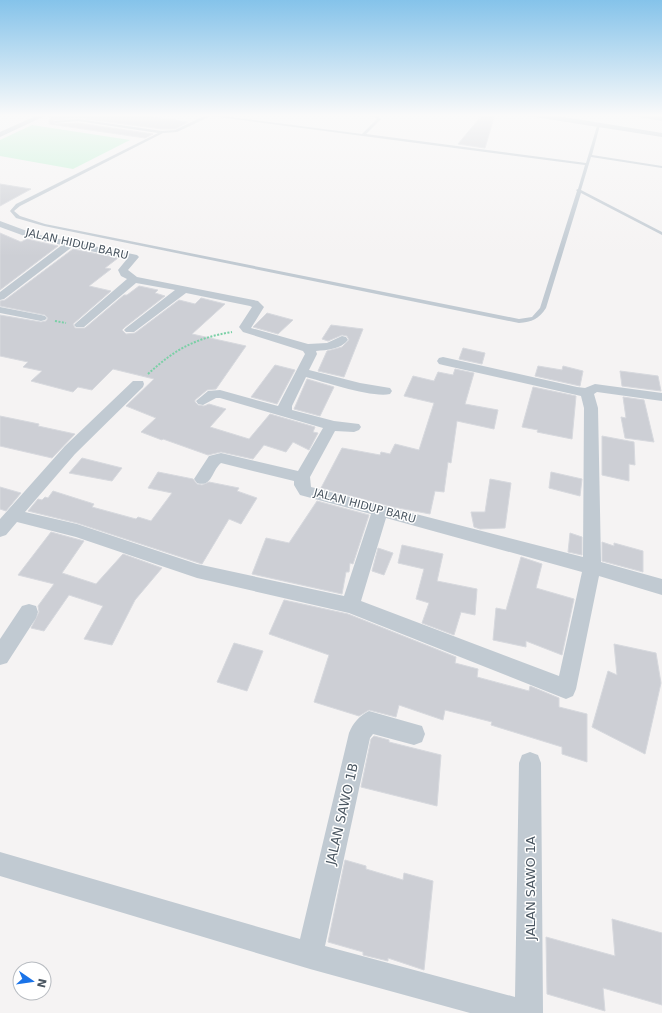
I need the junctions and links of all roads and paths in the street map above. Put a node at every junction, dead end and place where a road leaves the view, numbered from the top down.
1 (104, 161) edge
2 (567, 161) edge
3 (625, 161) edge
4 (587, 164) joint
5 (662, 167) edge
6 (578, 190) junction
7 (0, 224) edge
8 (662, 234) edge
9 (71, 243) junction
10 (134, 279) junction
11 (184, 289) junction
12 (0, 297) edge
13 (0, 310) edge
14 (41, 318) joint
15 (80, 325) joint
16 (130, 330) dead end
17 (247, 330) junction
18 (342, 340) dead end
19 (307, 348) junction
20 (443, 361) dead end
21 (303, 372) junction
22 (138, 384) joint
23 (385, 391) dead end
24 (587, 392) junction
25 (662, 397) edge
26 (203, 401) dead end
27 (286, 414) junction
28 (331, 426) junction
29 (354, 427) dead end
30 (302, 477) junction
31 (202, 479) dead end
32 (380, 511) junction
33 (13, 515) junction
34 (0, 530) edge
35 (592, 567) junction
36 (662, 587) edge
37 (350, 605) junction
38 (29, 612) dead end
39 (0, 656) edge
40 (414, 734) dead end
41 (530, 763) dead end
42 (0, 864) edge
43 (310, 955) junction
44 (521, 1013) edge
45 (529, 1013) edge

1 - 6 lane
2 - 4 lane
3 - 5 lane
4 - 6 lane
6 - 8 lane
7 - 9 street, JALAN HIDUP BARU
9 - 10 street, JALAN HIDUP BARU
9 - 12 street
10 - 11 street
10 - 15 street
11 - 16 street
11 - 17 street
13 - 14 street
14 - 15 path
17 - 19 street
17 - 22 path
18 - 19 street
19 - 21 street
20 - 24 street
21 - 23 street
21 - 27 street
22 - 33 street
24 - 25 street
24 - 35 street
26 - 27 street
27 - 28 street
28 - 29 street
28 - 30 street, JALAN HIDUP BARU
30 - 31 street
30 - 32 street, JALAN HIDUP BARU
32 - 35 street, JALAN HIDUP BARU
32 - 37 street
33 - 34 street
33 - 37 street
35 - 36 street, JALAN HIDUP BARU
35 - 37 street
38 - 39 street
40 - 43 street, JALAN SAWO 1B
41 - 45 street, JALAN SAWO 1A
42 - 43 street
43 - 44 street

